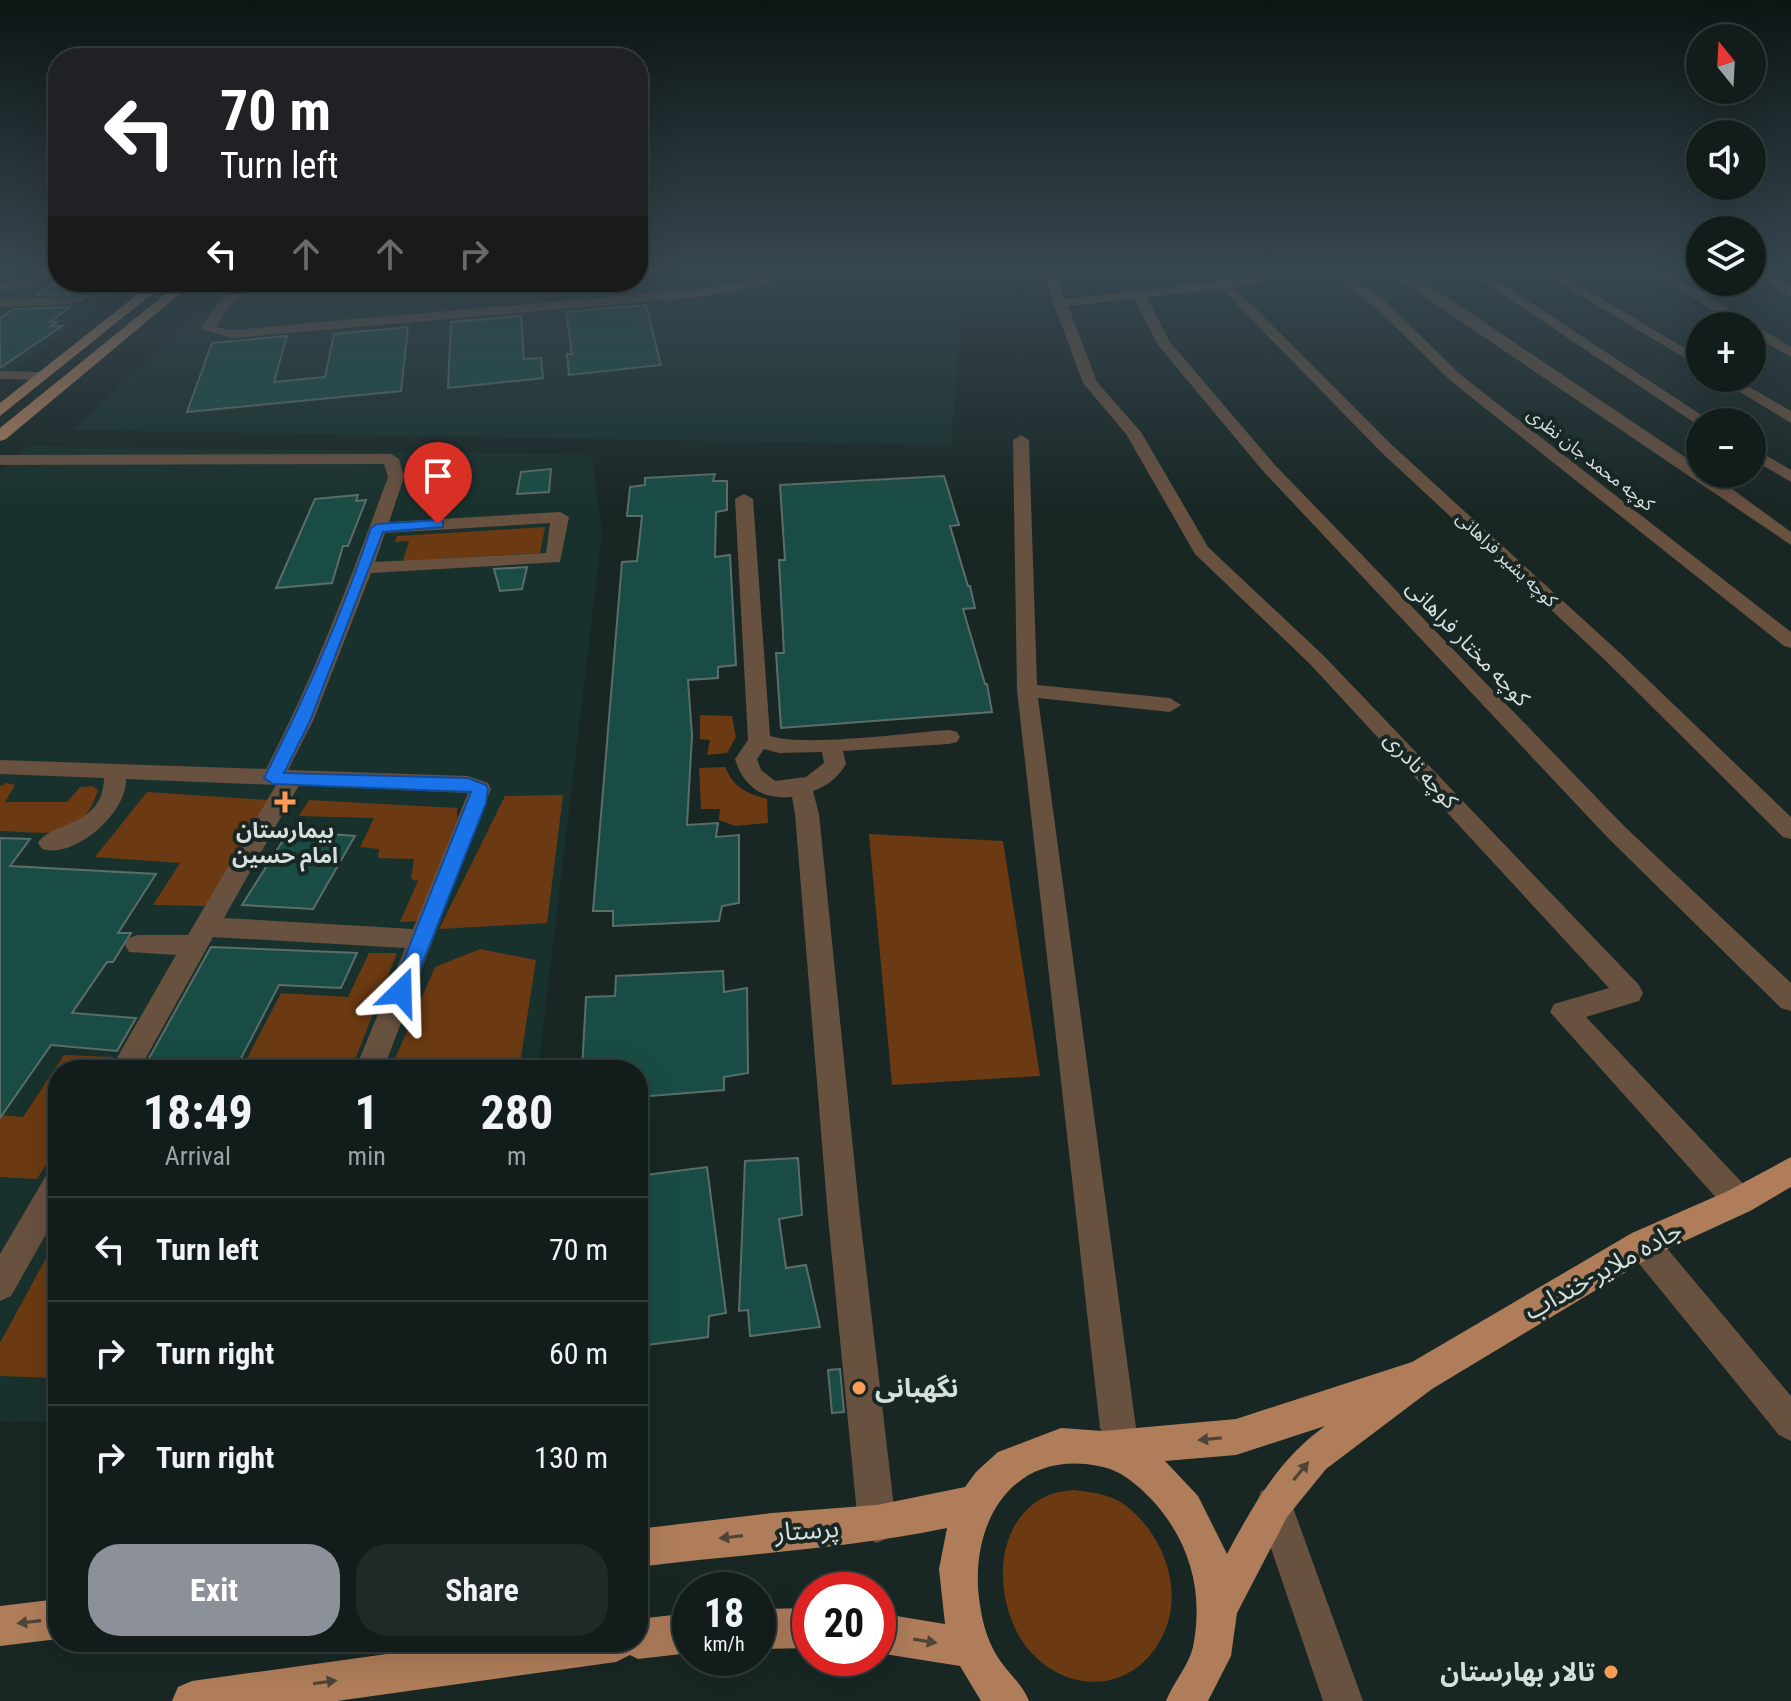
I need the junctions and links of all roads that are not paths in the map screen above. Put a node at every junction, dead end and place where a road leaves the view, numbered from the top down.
1 (74, 351) edge
2 (103, 351) edge
3 (1078, 351) edge
4 (1171, 351) edge
5 (1290, 351) edge
6 (1430, 351) edge
7 (1518, 351) edge
8 (1596, 351) edge
9 (3, 375) dead end
10 (43, 376) junction
11 (1747, 392) edge
12 (1686, 410) edge
13 (0, 411) edge
14 (1791, 418) edge
15 (0, 436) edge
16 (1021, 440) dead end
17 (0, 460) edge
18 (1766, 461) edge
19 (1791, 477) edge
20 (744, 499) dead end
21 (377, 528) junction
22 (1791, 540) edge
23 (364, 568) junction
24 (1791, 642) edge
25 (1027, 690) junction
26 (1170, 705) dead end
27 (949, 737) dead end
28 (759, 740) junction
29 (831, 745) junction
30 (7, 770) edge
31 (115, 772) junction
32 (282, 779) junction
33 (801, 788) junction
34 (1791, 831) edge
35 (50, 843) dead end
36 (201, 936) junction
37 (423, 939) junction
38 (138, 945) dead end
39 (1791, 1000) edge
40 (130, 1060) edge
41 (373, 1060) edge
42 (1791, 1171) edge
43 (48, 1201) edge
44 (1739, 1201) junction
45 (1643, 1244) junction
46 (0, 1285) edge
47 (1420, 1377) junction
48 (1791, 1423) edge
49 (1111, 1438) junction
50 (974, 1504) junction
51 (1274, 1504) junction
52 (877, 1524) junction
53 (648, 1547) edge
54 (1218, 1609) junction
55 (48, 1620) edge
56 (0, 1626) edge
57 (672, 1635) edge
58 (896, 1636) edge
59 (648, 1638) edge
60 (971, 1648) junction
61 (544, 1652) edge
62 (1002, 1698) edge
63 (192, 1701) edge
64 (1186, 1701) edge
65 (1343, 1701) edge

1 - 10 main road
2 - 15 main road
3 - 44 street, کوچه نادری
4 - 39 street, کوچه مختار فراهانی
5 - 34 street, کوچه بشیر فراهانی
6 - 24 street, کوچه محمد جان نظری
7 - 22 street
8 - 12 street
9 - 10 street
10 - 13 main road
11 - 14 street
16 - 25 street
17 - 21 street
18 - 19 street
20 - 28 street
21 - 23 street
21 - 23 street
23 - 32 street
25 - 26 street
25 - 49 street
27 - 29 street
28 - 29 street
28 - 33 street
29 - 33 street
30 - 31 street
31 - 32 street
31 - 35 street
32 - 36 street
32 - 37 street
33 - 52 street
36 - 37 street
36 - 38 street
36 - 40 street
37 - 41 street
42 - 44 main road, جاده ملایر-خنداب
43 - 46 street
44 - 45 main road, جاده ملایر-خنداب
45 - 47 main road, جاده ملایر-خنداب
45 - 48 street
47 -> 49 main road
51 -> 47 main road
49 - 50 main road
49 - 54 main road
50 - 52 main road, پرستار
50 - 60 main road
51 - 54 main road
51 - 65 street
52 -> 53 main road, پرستار
54 - 64 main road
55 -> 56 main road
57 - 59 main road
58 -> 60 main road
60 - 62 main road
63 -> 61 main road

